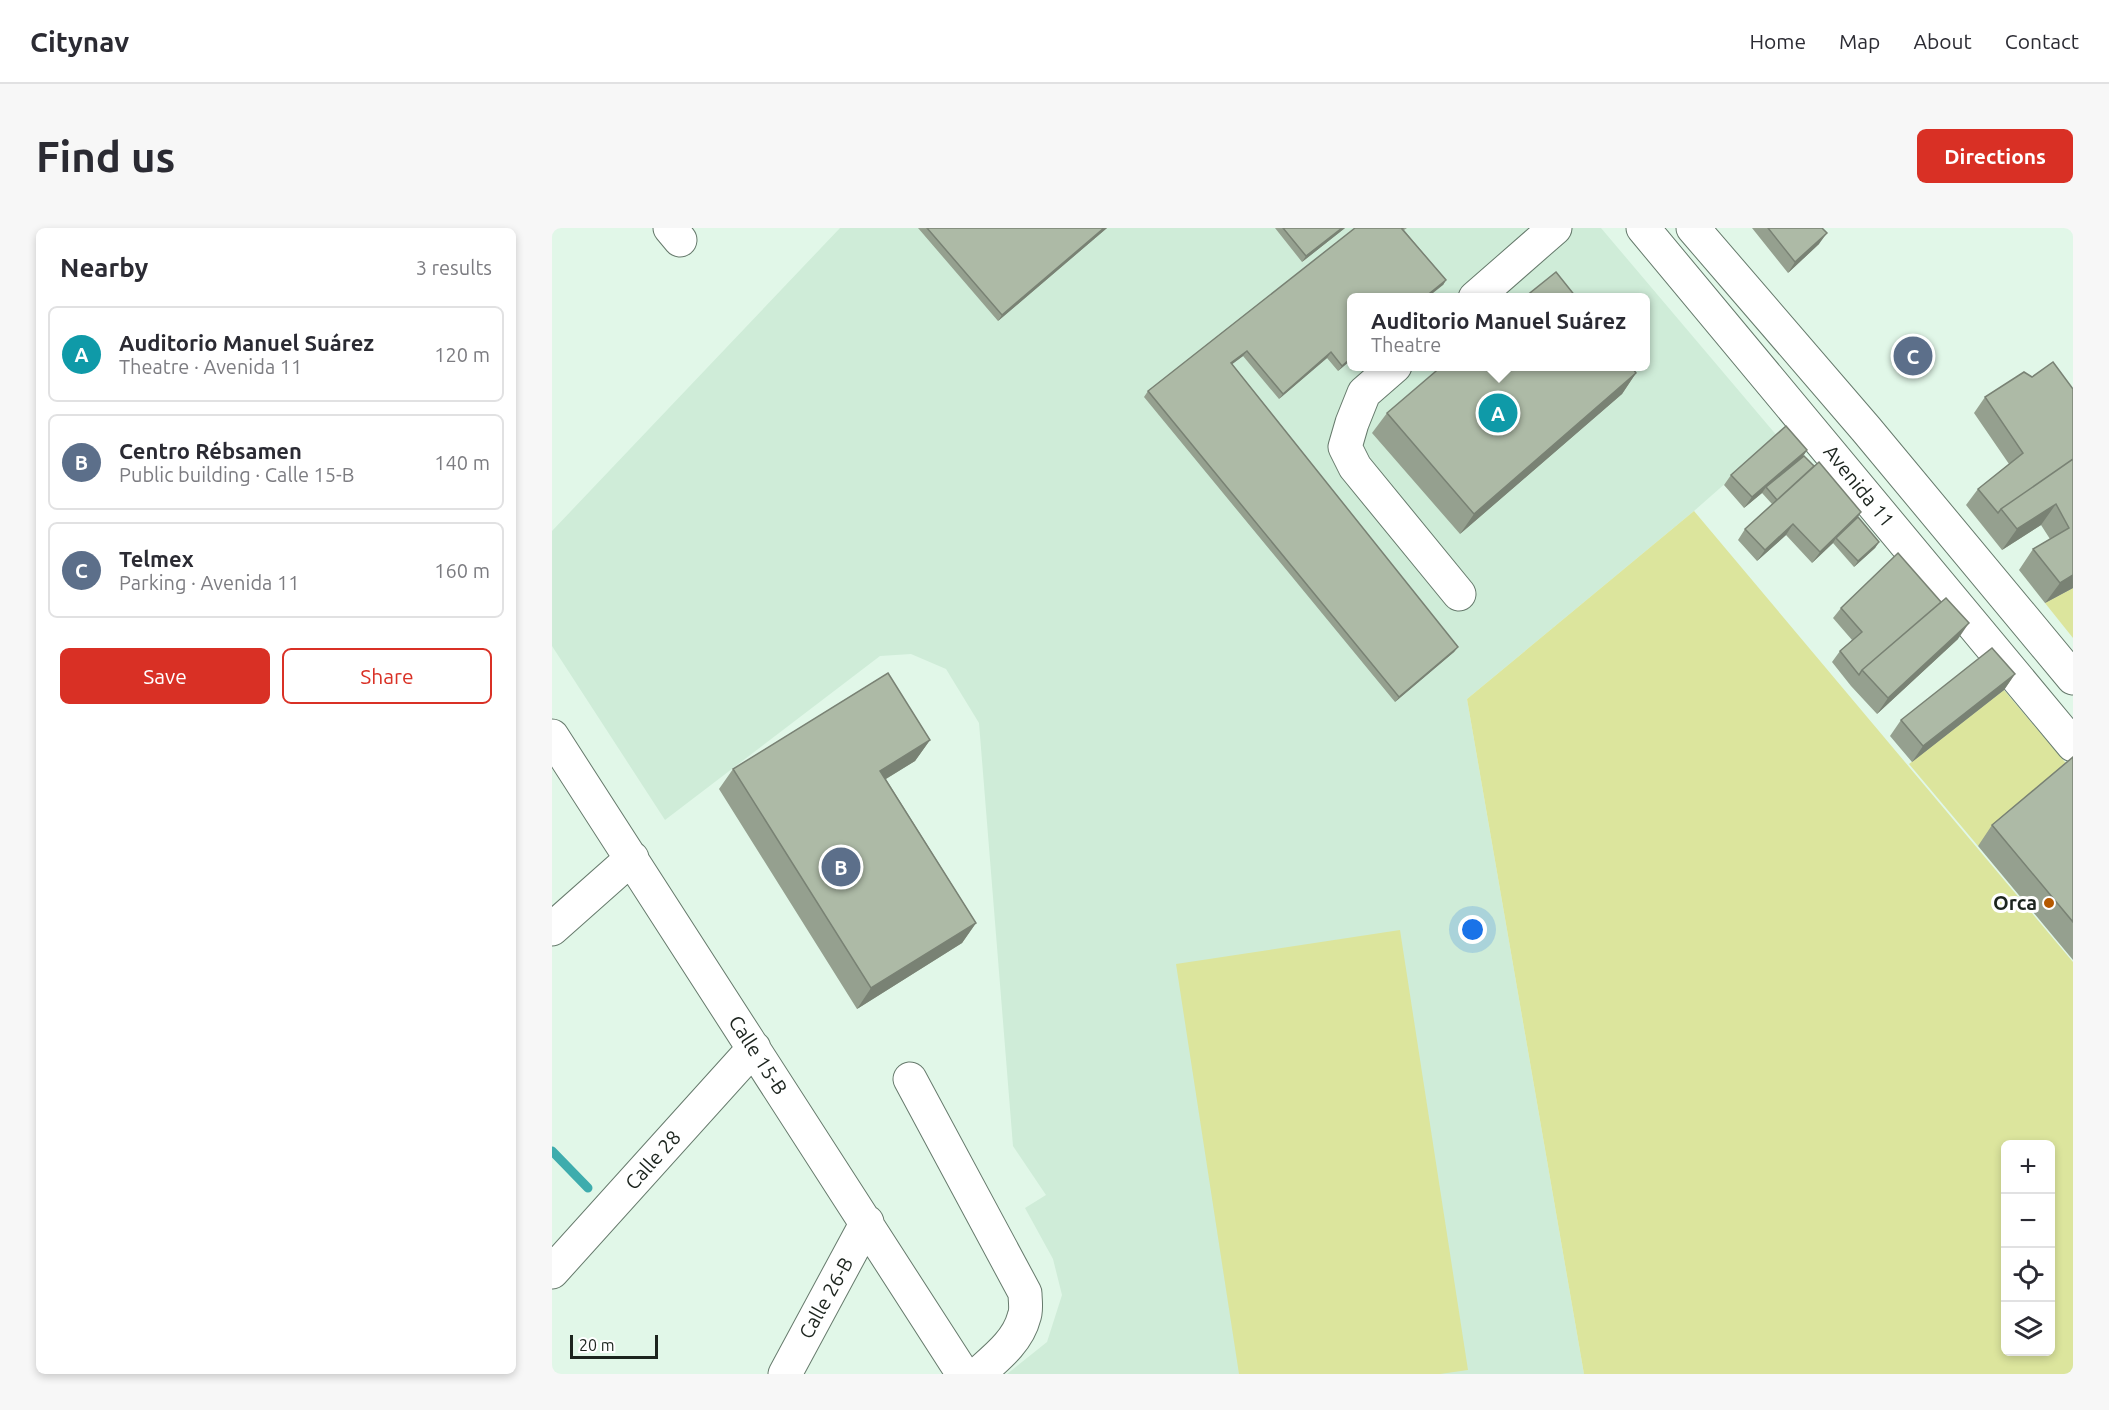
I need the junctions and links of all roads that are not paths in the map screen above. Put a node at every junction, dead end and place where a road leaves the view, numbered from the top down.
1 (1555, 228) edge
2 (1643, 228) edge
3 (1694, 228) edge
4 (1479, 293) edge
5 (1389, 371) edge
6 (1866, 429) junction
7 (1834, 455) junction
8 (1993, 583) junction
9 (1460, 594) dead end
10 (1958, 609) junction
11 (2073, 678) edge
12 (552, 736) edge
13 (2072, 742) edge
14 (632, 858) junction
15 (552, 929) edge
16 (754, 1048) junction
17 (910, 1079) dead end
18 (867, 1222) junction
19 (552, 1272) edge
20 (785, 1374) edge
21 (963, 1374) edge
22 (978, 1374) edge

1 - 4 main road
2 - 7 main road, Avenida 11
3 - 6 main road, Avenida 11
5 - 9 main road
6 - 7 main road
6 - 8 main road, Avenida 11
7 - 10 main road, Avenida 11
8 - 10 main road
8 - 11 main road, Avenida 11
10 - 13 main road, Avenida 11
12 - 14 main road, Calle 15-B
14 - 15 main road
14 - 16 main road, Calle 15-B
16 - 18 main road, Calle 15-B
16 - 19 main road, Calle 28
17 - 22 main road
18 - 20 main road, Calle 26-B
18 - 21 main road, Calle 15-B

